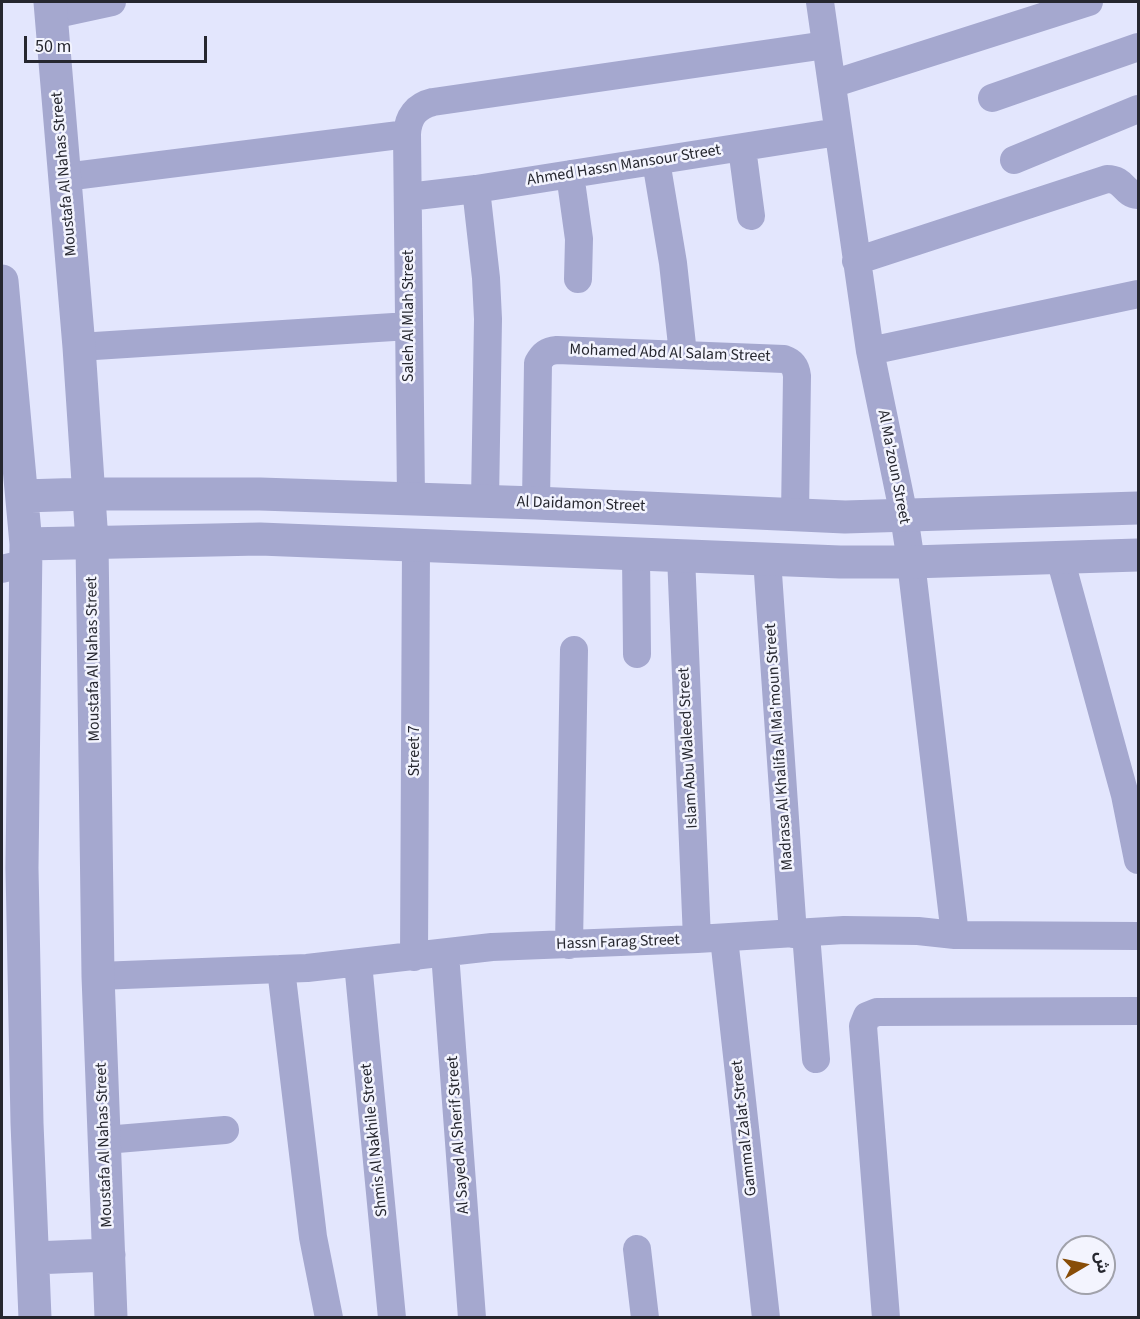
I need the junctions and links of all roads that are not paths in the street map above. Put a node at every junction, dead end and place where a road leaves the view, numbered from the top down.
1 (112, 2) edge
2 (820, 2) edge
3 (1089, 2) edge
4 (51, 8) edge
5 (826, 45) junction
6 (1138, 47) edge
7 (832, 84) junction
8 (992, 98) dead end
9 (1138, 109) edge
10 (838, 132) junction
11 (407, 134) junction
12 (742, 148) junction
13 (1014, 160) dead end
14 (657, 161) junction
15 (570, 174) junction
16 (65, 177) junction
17 (476, 189) junction
18 (1138, 195) edge
19 (408, 196) junction
20 (751, 216) dead end
21 (856, 261) junction
22 (578, 279) dead end
23 (2, 281) edge
24 (1138, 294) edge
25 (409, 326) junction
26 (79, 348) junction
27 (870, 351) junction
28 (683, 354) junction
29 (6, 361) edge
30 (89, 494) junction
31 (23, 496) junction
32 (411, 499) junction
33 (485, 501) junction
34 (536, 503) junction
35 (1138, 508) edge
36 (795, 515) junction
37 (904, 516) junction
38 (92, 542) junction
39 (416, 546) junction
40 (636, 555) junction
41 (1138, 555) edge
42 (681, 556) junction
43 (1060, 558) junction
44 (18, 559) edge
45 (767, 559) junction
46 (911, 562) junction
47 (574, 650) dead end
48 (637, 654) dead end
49 (1128, 763) edge
50 (1138, 852) edge
51 (12, 868) edge
52 (800, 934) junction
53 (955, 935) junction
54 (1138, 936) edge
55 (711, 939) junction
56 (569, 945) junction
57 (445, 953) junction
58 (414, 957) junction
59 (358, 963) junction
60 (281, 969) junction
61 (98, 975) junction
62 (1138, 1011) edge
63 (816, 1059) dead end
64 (225, 1130) dead end
65 (105, 1140) junction
66 (637, 1249) dead end
67 (110, 1254) junction
68 (33, 1258) junction
69 (35, 1317) edge
70 (111, 1317) edge
71 (329, 1317) edge
72 (392, 1317) edge
73 (472, 1317) edge
74 (645, 1317) edge
75 (766, 1317) edge
76 (886, 1317) edge

1 - 4 street
2 - 5 street, Al Ma'zoun Street
3 - 7 street
4 - 16 street, Moustafa Al Nahas Street
5 - 7 street, Al Ma'zoun Street
5 - 11 street
6 - 8 street
7 - 10 street, Al Ma'zoun Street
9 - 13 street
10 - 12 street, Ahmed Hassn Mansour Street
10 - 21 street, Al Ma'zoun Street
11 - 16 street
11 - 19 street, Saleh Al Mlah Street
12 - 14 street, Ahmed Hassn Mansour Street
12 - 20 street
14 - 15 street, Ahmed Hassn Mansour Street
14 - 28 street
15 - 17 street, Ahmed Hassn Mansour Street
15 - 22 street
16 - 26 street, Moustafa Al Nahas Street
17 - 19 street, Ahmed Hassn Mansour Street
17 - 33 street
18 - 21 street
19 - 25 street, Saleh Al Mlah Street
21 - 27 street, Al Ma'zoun Street
23 - 29 street
24 - 27 street
25 - 26 street
25 - 32 street, Saleh Al Mlah Street
26 - 30 street, Moustafa Al Nahas Street
27 - 37 street, Al Ma'zoun Street
28 - 34 street, Mohamed Abd Al Salam Street
28 - 36 street, Mohamed Abd Al Salam Street
29 - 31 street
30 - 31 street, Al Daidamon Street
30 - 32 street, Al Daidamon Street
30 - 38 street, Moustafa Al Nahas Street
31 - 44 street
32 - 33 street, Al Daidamon Street
33 - 34 street, Al Daidamon Street
34 - 36 street, Al Daidamon Street
35 - 37 street, Al Daidamon Street
36 - 37 street, Al Daidamon Street
37 - 46 street, Al Ma'zoun Street
38 - 39 street
38 - 44 street
38 - 61 street, Moustafa Al Nahas Street
39 - 40 street
39 - 58 street, Street 7
40 - 42 street
40 - 48 street
41 - 43 street
42 - 45 street
42 - 55 street, Islam Abu Waleed Street
43 - 46 street
43 - 49 street
44 - 51 street
45 - 46 street
45 - 52 street, Madrasa Al Khalifa Al Ma'moun Street
46 - 53 street, Al Ma'zoun Street
47 - 56 street
49 - 50 street
51 - 68 street
52 - 53 street, Hassn Farag Street
52 - 55 street, Hassn Farag Street
52 - 63 street, Madrasa Al Khalifa Al Ma'moun Street
53 - 54 street, Hassn Farag Street
55 - 56 street, Hassn Farag Street
55 - 75 street, Gammal Zalat Street
56 - 57 street, Hassn Farag Street
57 - 58 street, Hassn Farag Street
57 - 73 street, Al Sayed Al Sherif Street
58 - 59 street, Hassn Farag Street
59 - 60 street, Hassn Farag Street
59 - 72 street, Shmis Al Nakhile Street
60 - 61 street, Hassn Farag Street
60 - 71 street
61 - 65 street, Moustafa Al Nahas Street
62 - 76 street
64 - 65 street
65 - 67 street, Moustafa Al Nahas Street
66 - 74 street
67 - 68 street
67 - 70 street, Moustafa Al Nahas Street
68 - 69 street

